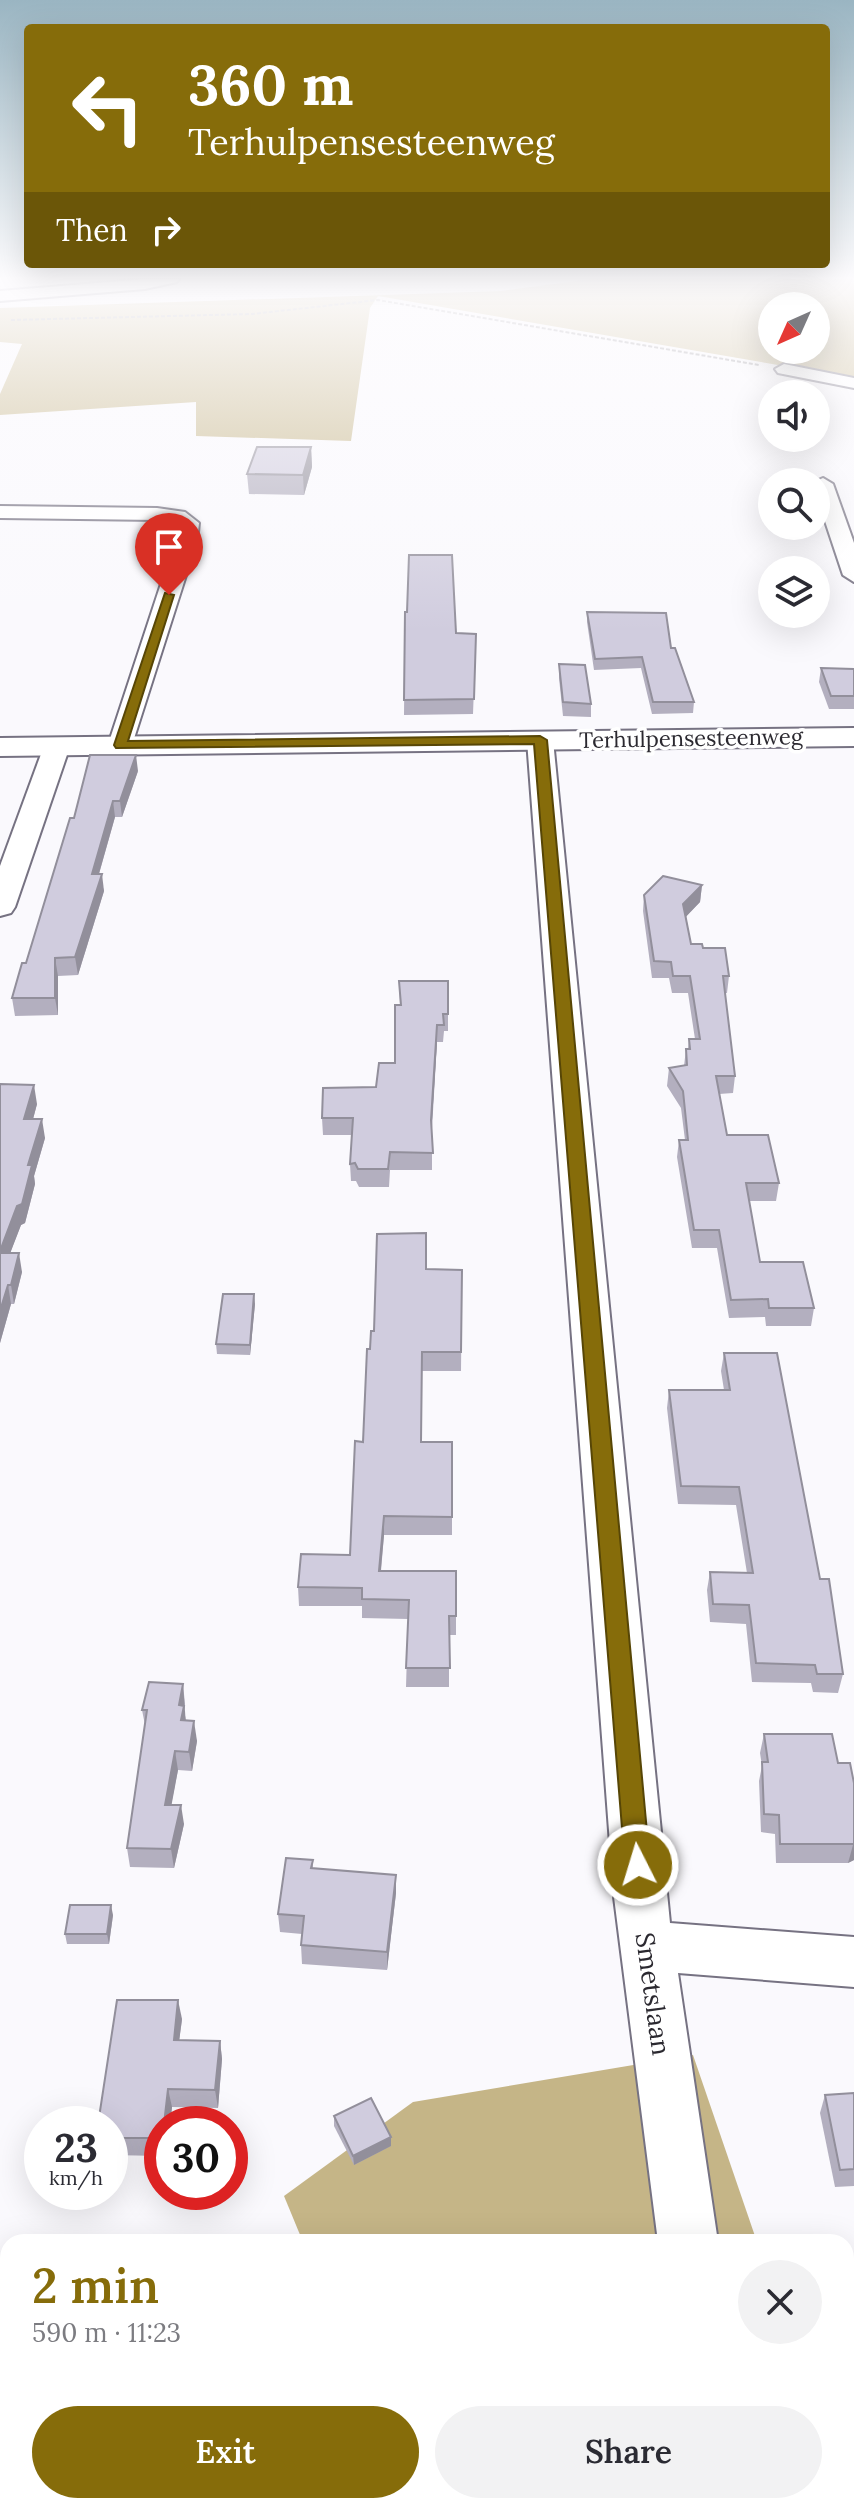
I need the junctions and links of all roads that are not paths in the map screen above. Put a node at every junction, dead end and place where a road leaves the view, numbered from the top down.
1 (830, 505) edge
2 (0, 512) edge
3 (854, 575) edge
4 (854, 737) edge
5 (540, 740) junction
6 (121, 745) junction
7 (57, 746) junction
8 (0, 747) edge
9 (0, 907) edge
10 (646, 1946) junction
11 (854, 1962) edge
12 (687, 2234) edge

1 - 3 street
2 - 6 street
4 - 5 main road, Terhulpensesteenweg
5 - 6 main road, Terhulpensesteenweg
5 - 10 street, Smetslaan
6 - 7 main road, Terhulpensesteenweg
7 - 8 main road, Terhulpensesteenweg
7 - 9 street
10 - 11 street
10 - 12 street, Smetslaan

